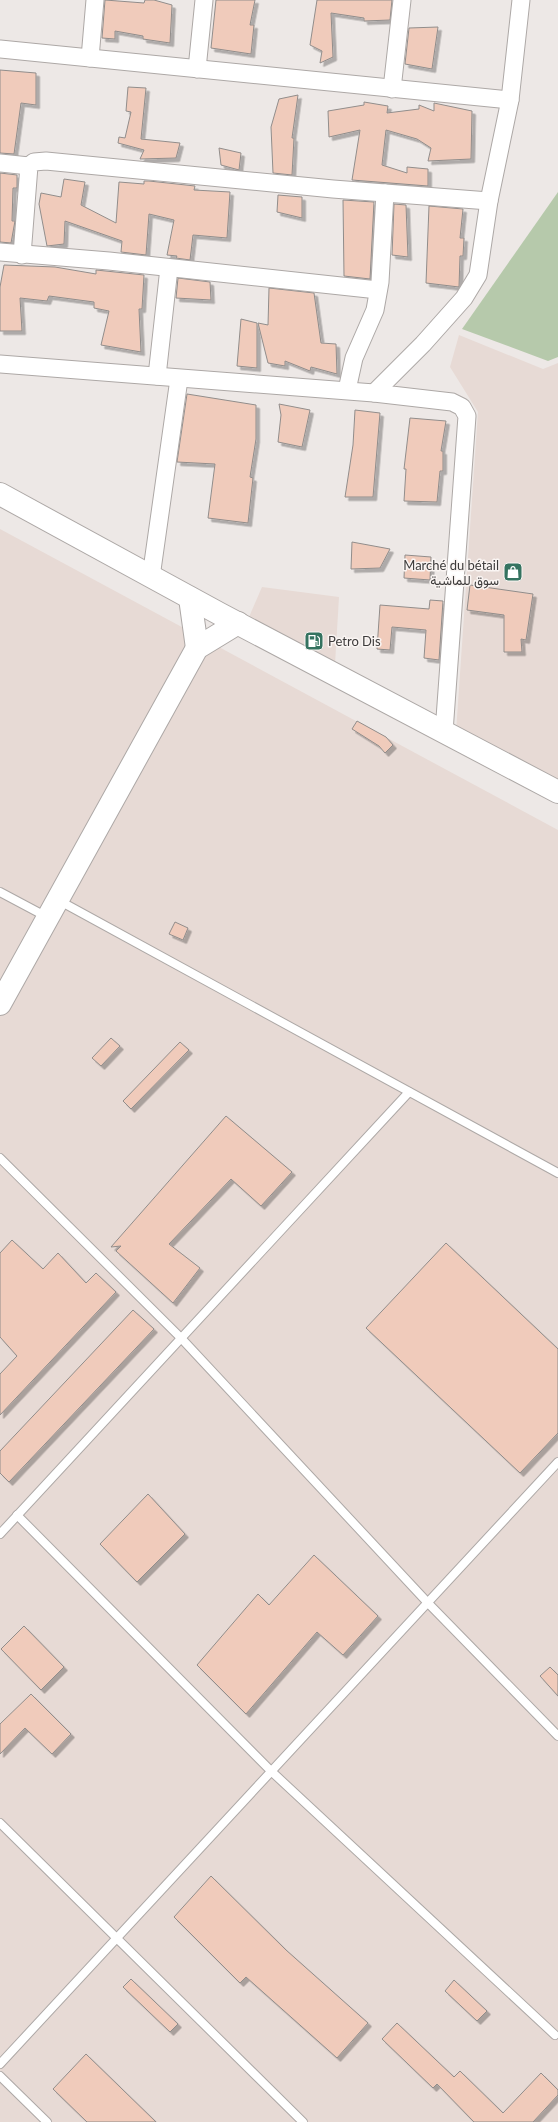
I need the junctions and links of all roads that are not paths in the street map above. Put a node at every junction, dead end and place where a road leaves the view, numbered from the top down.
1 (95, 0) edge
2 (204, 0) edge
3 (402, 0) edge
4 (521, 0) edge
5 (0, 49) edge
6 (90, 58) junction
7 (197, 69) junction
8 (392, 89) junction
9 (510, 100) junction
10 (0, 163) edge
11 (29, 166) junction
12 (385, 193) junction
13 (489, 201) junction
14 (0, 252) edge
15 (22, 255) junction
16 (169, 268) junction
17 (378, 290) junction
18 (0, 364) edge
19 (157, 376) junction
20 (179, 379) junction
21 (347, 390) junction
22 (374, 393) junction
23 (0, 494) edge
24 (151, 576) junction
25 (190, 598) junction
26 (238, 623) junction
27 (197, 648) junction
28 (444, 732) junction
29 (558, 792) edge
30 (0, 892) edge
31 (53, 909) junction
32 (0, 1004) edge
33 (409, 1092) junction
34 (0, 1158) edge
35 (558, 1173) edge
36 (181, 1338) junction
37 (558, 1462) edge
38 (17, 1515) junction
39 (0, 1534) edge
40 (428, 1603) junction
41 (558, 1736) edge
42 (271, 1771) junction
43 (0, 1823) edge
44 (116, 1938) junction
45 (555, 2035) dead end
46 (0, 2064) edge
47 (0, 2076) edge
48 (47, 2122) edge
49 (303, 2122) edge

1 - 6 street
2 - 7 street
3 - 8 street
4 - 9 street
5 - 6 street
6 - 7 street
7 - 8 street
8 - 9 street
9 - 13 street
10 - 11 street
11 - 12 street
11 - 15 street
12 - 13 street
12 - 17 street
13 - 22 street
14 - 15 street
15 - 16 street
16 - 17 street
16 - 19 street
17 - 21 street
18 - 19 street
19 - 20 street
20 - 21 street
20 - 24 street
21 - 22 street
22 - 28 street
23 - 24 main road
24 - 25 main road
25 - 26 main road
25 - 27 main road
26 - 27 main road
26 - 28 main road
27 - 31 main road
28 - 29 main road
30 - 31 lane
31 - 32 main road
31 - 33 lane
33 - 35 lane
33 - 36 lane
34 - 36 lane
36 - 38 lane
36 - 40 lane
37 - 40 lane
38 - 39 lane
38 - 42 lane
40 - 41 lane
40 - 42 lane
42 - 44 lane
42 - 45 lane
43 - 44 lane
44 - 46 lane
44 - 49 lane
47 - 48 lane

